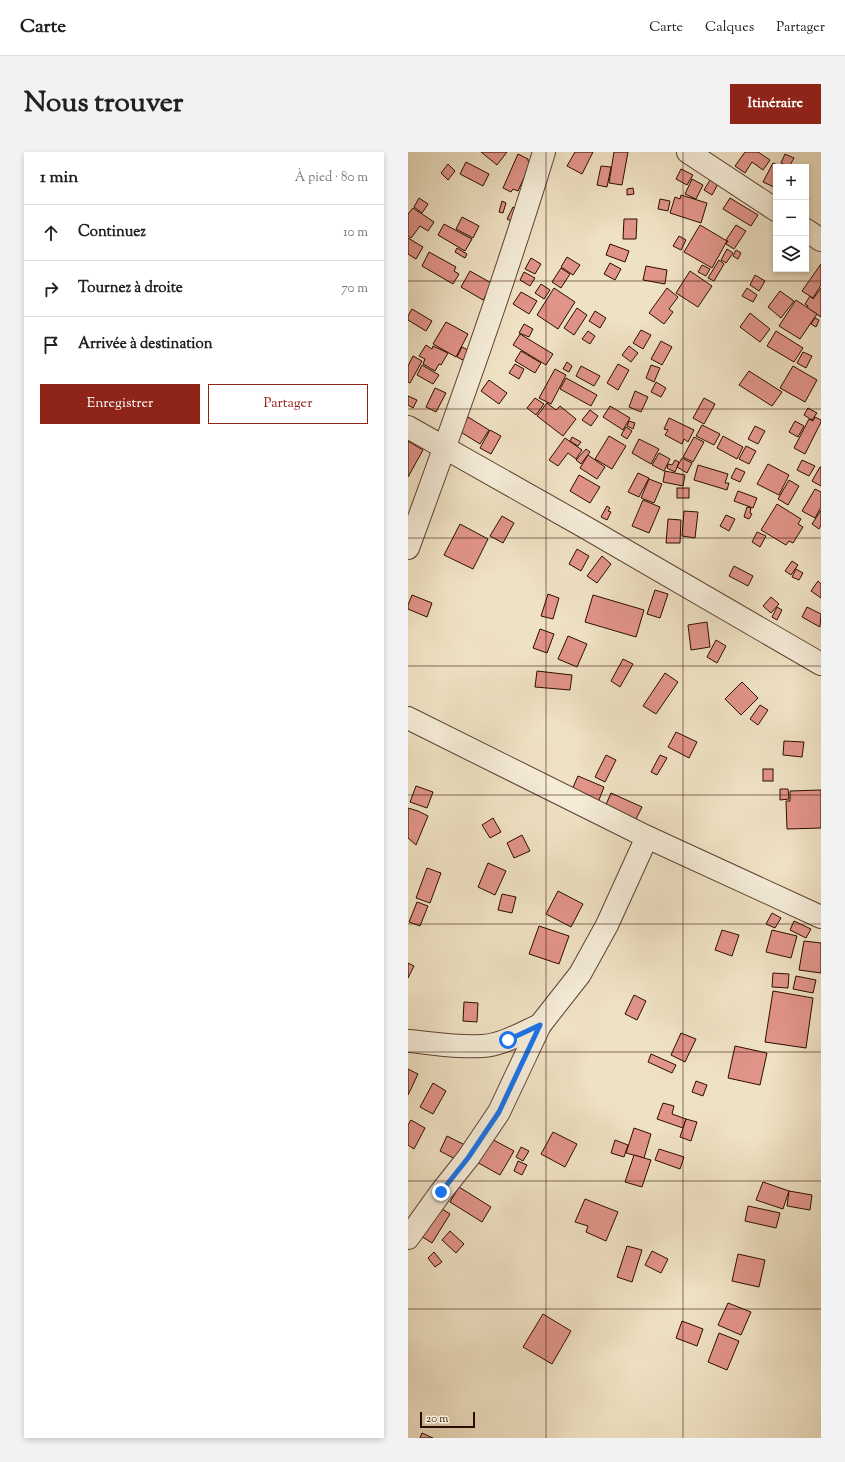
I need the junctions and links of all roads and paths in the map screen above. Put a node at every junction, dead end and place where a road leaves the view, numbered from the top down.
1 (544, 152) edge
2 (688, 152) edge
3 (773, 208) edge
4 (809, 232) edge
5 (821, 240) edge
6 (408, 427) edge
7 (445, 448) junction
8 (408, 548) edge
9 (821, 664) edge
10 (408, 718) edge
11 (646, 837) junction
12 (821, 917) edge
13 (540, 1025) junction
14 (408, 1041) edge
15 (408, 1238) edge

1 - 7 street
2 - 3 street
4 - 5 street
6 - 7 street
7 - 8 street
7 - 9 street
10 - 11 street
11 - 12 street
11 - 13 street
13 - 14 street
13 - 15 street

